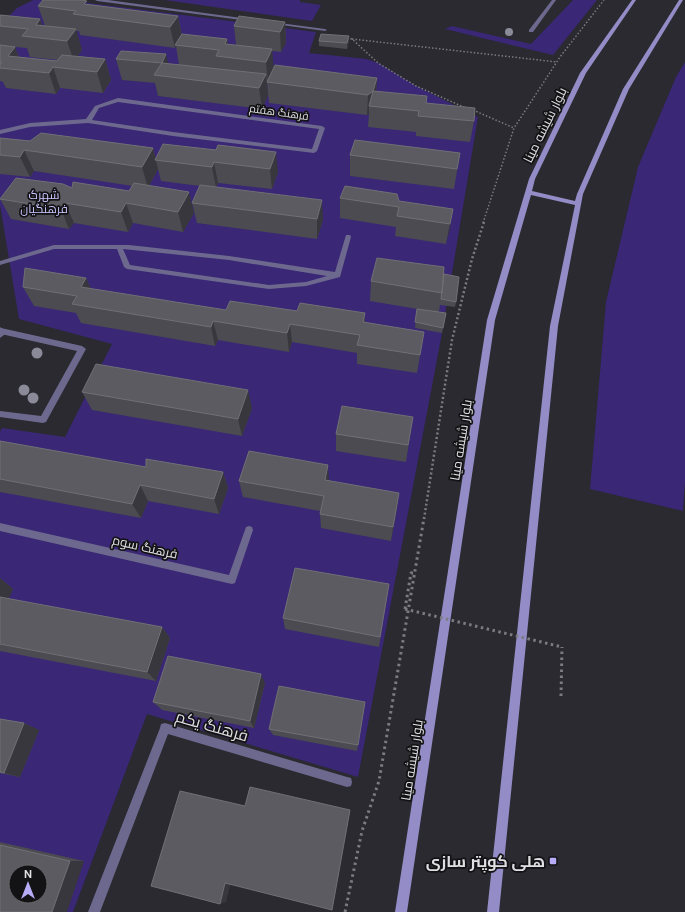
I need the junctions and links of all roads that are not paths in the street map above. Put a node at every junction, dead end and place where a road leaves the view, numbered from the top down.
1 (97, 0) edge
2 (554, 0) edge
3 (634, 0) edge
4 (681, 0) edge
5 (254, 20) edge
6 (270, 22) edge
7 (325, 30) road end
8 (531, 30) dead end
9 (88, 121) junction
10 (0, 132) edge
11 (528, 192) junction
12 (578, 204) junction
13 (348, 237) dead end
14 (119, 247) junction
15 (0, 263) edge
16 (338, 275) junction
17 (0, 332) edge
18 (0, 414) edge
19 (0, 527) edge
20 (250, 530) dead end
21 (347, 782) dead end
22 (94, 912) edge
23 (401, 912) edge
24 (493, 912) edge

1 - 5 street
2 - 8 street
3 - 11 main road, بلوار شیشه مینا
4 - 12 main road
6 - 7 street
9 - 9 street, فرهنگ هفتم
9 - 10 street, فرهنگ هفتم
11 - 12 main road
11 - 23 main road, بلوار شیشه مینا
12 - 24 main road
13 - 16 street
14 - 15 street
14 - 16 street
14 - 16 street
17 - 18 street
19 - 20 street, فرهنگ سوم
21 - 22 street, فرهنگ یکم

